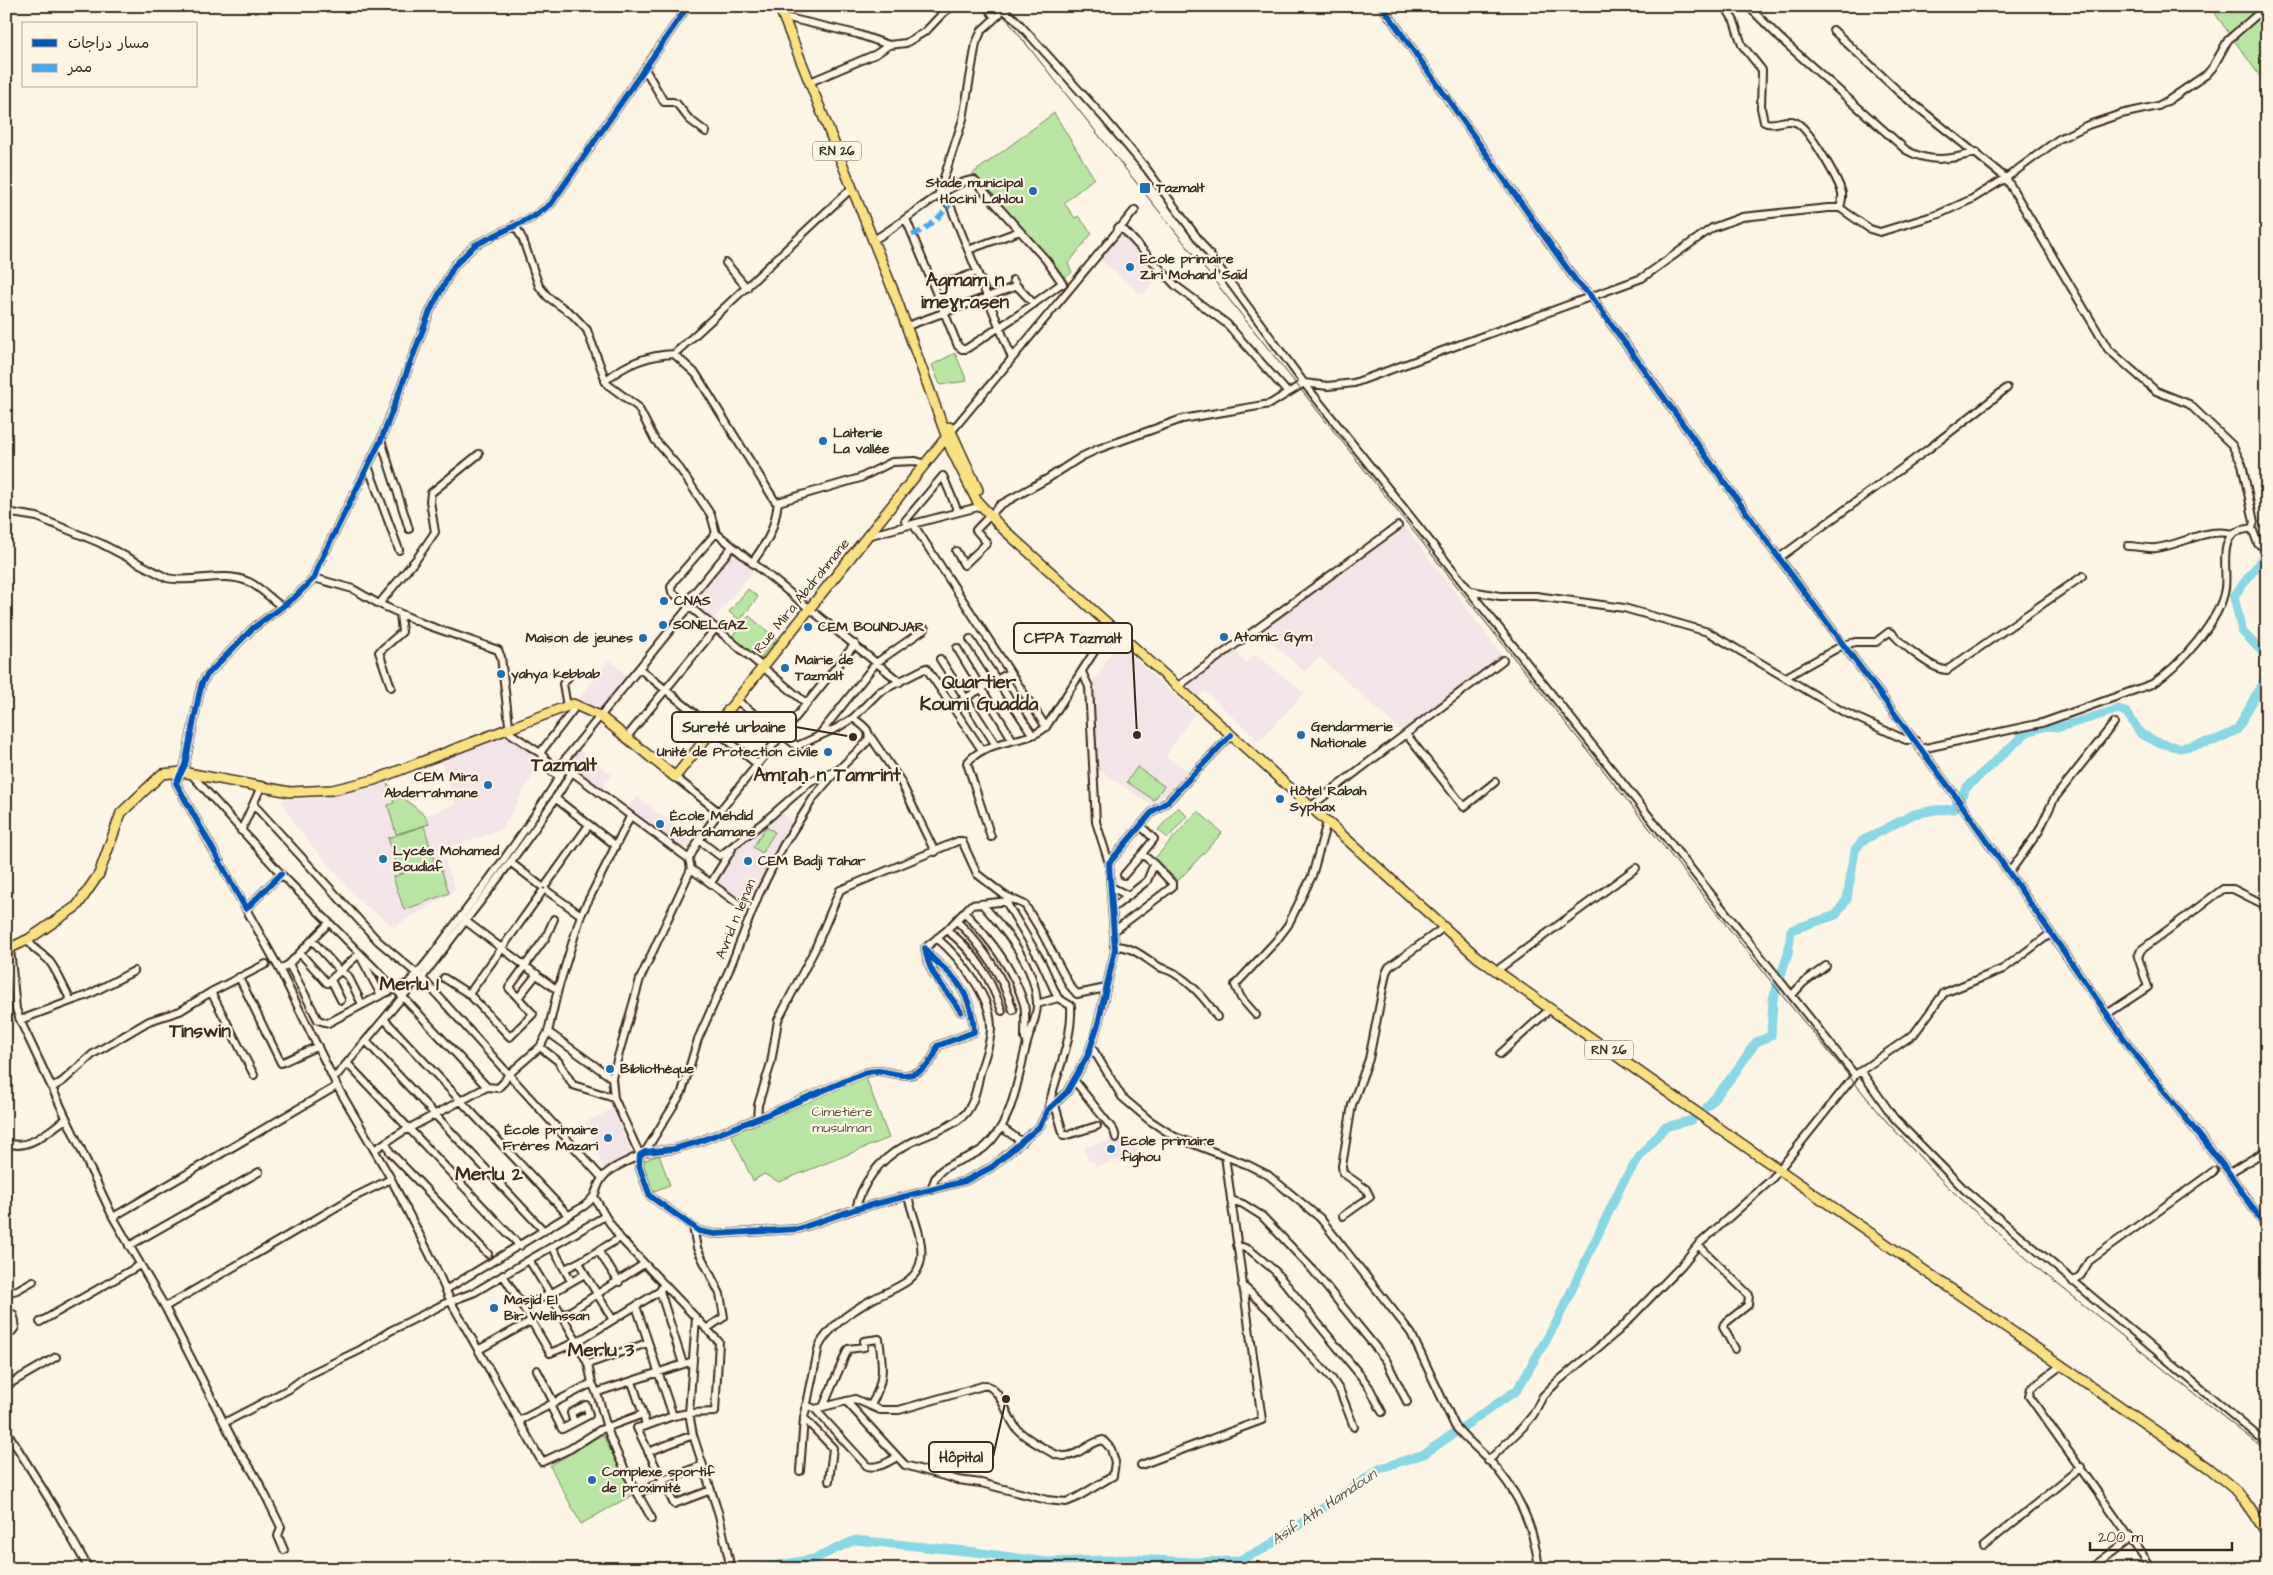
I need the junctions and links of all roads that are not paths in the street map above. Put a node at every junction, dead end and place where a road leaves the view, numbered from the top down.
1 (688, 6) edge
2 (779, 6) edge
3 (938, 6) edge
4 (953, 6) edge
5 (987, 6) edge
6 (1382, 6) edge
7 (1725, 6) edge
8 (1748, 6) edge
9 (2267, 6) edge
10 (1003, 8) edge
11 (943, 13) junction
12 (784, 17) junction
13 (995, 18) junction
14 (1833, 30) dead end
15 (888, 45) junction
16 (646, 69) junction
17 (810, 82) junction
18 (706, 132) dead end
19 (1976, 152) junction
20 (2006, 178) junction
21 (852, 188) junction
22 (938, 196) junction
23 (1840, 208) junction
24 (1135, 210) dead end
25 (906, 219) junction
26 (515, 225) junction
27 (1118, 228) junction
28 (1020, 231) junction
29 (873, 240) junction
30 (968, 250) junction
31 (726, 263) dead end
32 (977, 272) junction
33 (947, 280) dead end
34 (1062, 283) junction
35 (748, 288) junction
36 (1068, 288) junction
37 (894, 295) junction
38 (1591, 296) junction
39 (987, 297) junction
40 (1034, 304) junction
41 (944, 312) junction
42 (910, 325) junction
43 (999, 326) junction
44 (674, 354) junction
45 (1012, 358) junction
46 (605, 381) junction
47 (1304, 382) junction
48 (2007, 388) dead end
49 (1287, 392) junction
50 (948, 435) junction
51 (381, 440) junction
52 (479, 454) dead end
53 (925, 464) junction
54 (368, 466) junction
55 (778, 502) junction
56 (982, 506) junction
57 (6, 512) edge
58 (958, 512) junction
59 (991, 515) junction
60 (905, 521) dead end
61 (913, 524) junction
62 (1398, 526) dead end
63 (2252, 528) junction
64 (409, 529) dead end
65 (716, 533) junction
66 (2233, 534) junction
67 (868, 536) junction
68 (2128, 546) dead end
69 (732, 547) junction
70 (2267, 549) edge
71 (399, 550) dead end
72 (956, 551) dead end
73 (1779, 558) junction
74 (752, 563) junction
75 (2083, 576) dead end
76 (314, 578) junction
77 (1470, 590) junction
78 (379, 604) junction
79 (687, 605) junction
80 (281, 606) junction
81 (810, 608) junction
82 (400, 614) junction
83 (1110, 627) junction
84 (716, 629) junction
85 (924, 629) dead end
86 (970, 639) dead end
87 (855, 644) junction
88 (1843, 644) junction
89 (957, 648) dead end
90 (940, 659) dead end
91 (1504, 660) dead end
92 (876, 663) junction
93 (762, 668) junction
94 (640, 669) junction
95 (1010, 672) junction
96 (1082, 672) junction
97 (569, 676) dead end
98 (1786, 677) junction
99 (996, 680) junction
100 (900, 682) junction
101 (391, 687) dead end
102 (1177, 687) junction
103 (982, 688) junction
104 (665, 690) junction
105 (966, 698) junction
106 (736, 700) junction
107 (806, 704) junction
108 (570, 705) junction
109 (952, 706) junction
110 (600, 716) junction
111 (854, 718) junction
112 (2114, 723) dead end
113 (1046, 726) junction
114 (509, 727) junction
115 (713, 730) junction
116 (1032, 734) junction
117 (1406, 734) junction
118 (781, 735) junction
119 (1231, 735) junction
120 (870, 736) junction
121 (626, 738) junction
122 (817, 738) junction
123 (1012, 739) junction
124 (1915, 740) junction
125 (996, 745) junction
126 (1921, 749) junction
127 (982, 750) junction
128 (540, 753) junction
129 (757, 764) junction
130 (553, 766) junction
131 (562, 767) junction
132 (838, 770) junction
133 (572, 772) junction
134 (186, 773) junction
135 (819, 776) junction
136 (675, 777) junction
137 (827, 782) junction
138 (1495, 782) dead end
139 (261, 787) junction
140 (555, 798) junction
141 (254, 805) junction
142 (1310, 807) junction
143 (719, 812) junction
144 (630, 817) junction
145 (1327, 822) junction
146 (589, 824) junction
147 (1141, 826) junction
148 (241, 831) junction
149 (991, 836) dead end
150 (699, 840) junction
151 (736, 844) junction
152 (616, 846) junction
153 (935, 852) junction
154 (1142, 854) junction
155 (689, 859) junction
156 (510, 862) junction
157 (1109, 863) junction
158 (1154, 864) junction
159 (1636, 868) dead end
160 (691, 870) junction
161 (2009, 872) junction
162 (281, 874) junction
163 (1124, 875) dead end
164 (711, 883) junction
165 (1112, 886) junction
166 (544, 889) junction
167 (1129, 896) junction
168 (1015, 900) junction
169 (1006, 902) junction
170 (740, 904) dead end
171 (982, 904) junction
172 (2267, 906) edge
173 (1113, 908) junction
174 (246, 909) junction
175 (965, 913) junction
176 (582, 915) junction
177 (463, 919) junction
178 (554, 919) dead end
179 (957, 921) junction
180 (328, 924) junction
181 (1443, 928) junction
182 (947, 930) junction
183 (1114, 931) junction
184 (2050, 934) junction
185 (938, 938) junction
186 (29, 939) junction
187 (312, 940) junction
188 (1114, 946) junction
189 (501, 948) junction
190 (925, 948) junction
191 (8, 949) edge
192 (300, 953) junction
193 (359, 954) junction
194 (266, 964) dead end
195 (289, 964) junction
196 (525, 966) junction
197 (1826, 966) dead end
198 (280, 970) junction
199 (1496, 970) junction
200 (134, 971) dead end
201 (340, 971) junction
202 (537, 974) junction
203 (420, 976) junction
204 (239, 977) junction
205 (444, 978) dead end
206 (331, 980) junction
207 (410, 984) junction
208 (394, 988) junction
209 (1106, 988) junction
210 (558, 989) junction
211 (211, 992) junction
212 (469, 994) junction
213 (1077, 994) junction
214 (381, 995) junction
215 (1792, 995) junction
216 (403, 997) junction
217 (518, 998) junction
218 (1058, 998) junction
219 (342, 1000) dead end
220 (71, 1001) junction
221 (362, 1004) junction
222 (1037, 1004) junction
223 (1070, 1006) junction
224 (1550, 1009) junction
225 (1013, 1010) dead end
226 (1002, 1011) dead end
227 (961, 1012) dead end
228 (2107, 1014) junction
229 (1256, 1015) dead end
230 (1217, 1017) dead end
231 (384, 1019) junction
232 (20, 1020) junction
233 (548, 1032) junction
234 (366, 1041) junction
235 (318, 1046) junction
236 (1091, 1046) junction
237 (540, 1047) junction
238 (1025, 1048) junction
239 (1500, 1054) dead end
240 (347, 1063) junction
241 (1858, 1073) junction
242 (254, 1075) dead end
243 (508, 1075) junction
244 (333, 1077) junction
245 (612, 1078) junction
246 (1074, 1080) junction
247 (337, 1086) junction
248 (487, 1087) junction
249 (52, 1088) junction
250 (614, 1098) junction
251 (461, 1101) junction
252 (1055, 1105) junction
253 (1048, 1110) junction
254 (435, 1115) junction
255 (66, 1119) junction
256 (757, 1119) junction
257 (1096, 1126) dead end
258 (1001, 1127) junction
259 (409, 1128) junction
260 (1116, 1138) dead end
261 (6, 1142) edge
262 (386, 1142) junction
263 (1022, 1142) junction
264 (374, 1150) junction
265 (2267, 1150) edge
266 (643, 1154) junction
267 (1225, 1156) junction
268 (1779, 1169) junction
269 (2214, 1171) dead end
270 (259, 1172) dead end
271 (2229, 1173) junction
272 (602, 1178) junction
273 (390, 1179) junction
274 (932, 1190) junction
275 (908, 1196) junction
276 (595, 1198) junction
277 (1231, 1200) junction
278 (856, 1209) junction
279 (568, 1216) junction
280 (605, 1216) junction
281 (1343, 1216) dead end
282 (113, 1217) junction
283 (693, 1227) junction
284 (2267, 1229) edge
285 (544, 1231) junction
286 (620, 1238) junction
287 (1237, 1245) junction
288 (1698, 1245) junction
289 (129, 1246) junction
290 (520, 1246) junction
291 (553, 1248) junction
292 (599, 1252) junction
293 (488, 1254) dead end
294 (529, 1260) junction
295 (579, 1262) junction
296 (644, 1264) junction
297 (140, 1265) junction
298 (565, 1269) junction
299 (585, 1274) junction
300 (504, 1275) junction
301 (33, 1280) dead end
302 (571, 1281) junction
303 (619, 1282) junction
304 (2073, 1282) junction
305 (1242, 1285) junction
306 (661, 1288) junction
307 (447, 1289) junction
308 (6, 1293) edge
309 (550, 1294) junction
310 (597, 1295) junction
311 (451, 1302) junction
312 (636, 1306) junction
313 (523, 1307) junction
314 (165, 1308) junction
315 (13, 1314) dead end
316 (563, 1316) junction
317 (696, 1318) junction
318 (613, 1320) junction
319 (530, 1321) junction
320 (40, 1322) dead end
321 (706, 1329) junction
322 (6, 1336) edge
323 (577, 1342) junction
324 (648, 1343) junction
325 (1735, 1349) dead end
326 (478, 1350) junction
327 (56, 1356) dead end
328 (693, 1361) junction
329 (588, 1364) junction
330 (683, 1364) junction
331 (2062, 1365) junction
332 (537, 1370) dead end
333 (658, 1372) junction
334 (632, 1382) junction
335 (592, 1383) junction
336 (6, 1386) edge
337 (598, 1392) junction
338 (846, 1401) junction
339 (1407, 1402) dead end
340 (552, 1404) junction
341 (871, 1405) junction
342 (806, 1406) junction
343 (823, 1407) junction
344 (815, 1409) junction
345 (1382, 1412) dead end
346 (643, 1414) junction
347 (689, 1414) junction
348 (673, 1416) junction
349 (804, 1418) junction
350 (519, 1421) junction
351 (224, 1423) junction
352 (574, 1423) dead end
353 (646, 1426) junction
354 (1354, 1427) dead end
355 (607, 1428) junction
356 (6, 1430) edge
357 (693, 1435) junction
358 (2267, 1444) edge
359 (648, 1452) junction
360 (897, 1457) junction
361 (1488, 1461) junction
362 (703, 1465) junction
363 (1140, 1465) dead end
364 (2081, 1467) junction
365 (800, 1471) dead end
366 (663, 1480) junction
367 (829, 1481) dead end
368 (711, 1490) junction
369 (638, 1494) junction
370 (652, 1519) dead end
371 (2267, 1533) edge
372 (2130, 1539) junction
373 (1983, 1547) dead end
374 (284, 1550) dead end
375 (89, 1569) edge
376 (732, 1569) edge
377 (1539, 1569) edge
378 (2090, 1569) edge
379 (2152, 1569) edge

1 - 16 street
2 - 12 main road, RN 26
3 - 11 street
4 - 11 street
5 - 13 street
6 - 38 street
7 - 23 street
8 - 19 street
9 - 20 street
10 - 13 street
10 - 47 street
11 - 15 street
12 - 15 street
12 - 17 main road, RN 26
13 - 22 street
14 - 19 street
15 - 17 street
16 - 18 street
16 - 26 street
17 - 21 main road, RN 26
19 - 20 street
20 - 23 street
20 - 63 street
21 - 29 main road, RN 26
21 - 35 street
22 - 25 street
22 - 28 street
22 - 30 street
23 - 38 street
24 - 27 street
25 - 29 street
25 - 41 street
26 - 46 street
26 - 51 street
27 - 36 street
27 - 49 street
28 - 30 street
28 - 34 street
29 - 37 main road, RN 26
30 - 32 street
31 - 35 street
32 - 33 street
32 - 39 street
34 - 36 street
34 - 40 street
35 - 44 street
36 - 45 street
37 - 42 main road, RN 26
37 - 50 main road, RN 26
38 - 47 street
38 - 73 street
39 - 40 street
39 - 41 street
39 - 43 street
40 - 43 street
41 - 42 street
41 - 43 street
42 - 50 main road, RN 26
43 - 45 street
44 - 46 street
44 - 55 street
45 - 50 street
46 - 65 street
47 - 49 street
47 - 77 street
48 - 73 street
49 - 59 street
50 - 53 main road, Rue Mira Abdrahmane
50 - 56 main road, RN 26
50 - 59 main road, RN 26
51 - 54 street
51 - 64 street
52 - 78 street
53 - 55 street
53 - 67 main road, Rue Mira Abdrahmane
54 - 71 street
54 - 76 street
55 - 74 street
56 - 58 street
56 - 59 main road, RN 26
57 - 80 street
58 - 60 street
58 - 61 street
59 - 72 street
59 - 83 main road, RN 26
61 - 67 street
61 - 95 street
62 - 102 street
63 - 66 street
63 - 70 street
65 - 69 street
65 - 79 street
66 - 68 street
66 - 126 street
67 - 81 main road, Rue Mira Abdrahmane
69 - 74 street
69 - 79 street
73 - 88 street
74 - 81 street
75 - 88 street
76 - 78 street
76 - 80 street
77 - 98 street
77 - 215 street
78 - 82 street
79 - 84 street
79 - 94 street
80 - 134 street
81 - 87 street
81 - 93 main road, Rue Mira Abdrahmane
82 - 101 street
82 - 114 street
83 - 96 street
83 - 102 main road, RN 26
84 - 93 street
84 - 104 street
85 - 92 street
86 - 99 street
87 - 92 street
87 - 107 street
88 - 98 street
88 - 124 street
89 - 103 street
90 - 105 street
91 - 117 street
92 - 100 street
92 - 122 street
93 - 106 main road, Rue Mira Abdrahmane
93 - 107 street
94 - 104 street
94 - 110 street
95 - 99 street
95 - 113 street
96 - 113 street
96 - 157 street
97 - 108 street
98 - 124 street
99 - 103 street
99 - 116 street
100 - 109 street
100 - 111 street
102 - 119 main road, RN 26
103 - 105 street
103 - 123 street
104 - 115 street
104 - 121 street
105 - 109 street
105 - 125 street
106 - 115 main road, Rue Mira Abdrahmane
106 - 118 street
107 - 118 street
108 - 110 main road
108 - 114 main road
108 - 128 street
109 - 127 street
110 - 121 main road
110 - 131 street
111 - 120 street
111 - 122 street
112 - 161 street
113 - 116 street
114 - 128 street
114 - 139 main road
115 - 129 street
115 - 136 main road, Rue Mira Abdrahmane
116 - 123 street
117 - 138 street
117 - 142 street
118 - 122 street
118 - 129 street
119 - 142 main road, RN 26
119 - 147 street
120 - 132 street, Avrid n lejnan
120 - 153 street
121 - 136 main road
123 - 125 street
124 - 126 street
125 - 127 street
126 - 161 street
127 - 149 street
128 - 130 street
129 - 143 street
130 - 131 street
130 - 131 street
131 - 133 street
131 - 177 street
132 - 135 street
132 - 137 street, Avrid n lejnan
133 - 140 street
133 - 144 street
134 - 139 main road
134 - 148 street
134 - 174 street
134 - 186 main road
135 - 137 street
135 - 151 street
136 - 143 street
137 - 266 street, Avrid n lejnan
139 - 141 street
140 - 146 street
140 - 156 street
141 - 148 street
141 - 203 street
142 - 145 main road, RN 26
143 - 150 street
144 - 152 street
144 - 155 street
145 - 181 main road, RN 26
145 - 229 street
146 - 152 street
146 - 166 street
147 - 154 street
147 - 157 street
148 - 162 street
150 - 151 street
150 - 155 street
151 - 164 street
152 - 176 street
153 - 168 street
153 - 256 street
154 - 158 street
154 - 163 street
155 - 160 street
156 - 166 street
156 - 177 street
157 - 165 street
158 - 167 street
158 - 183 street
159 - 199 street
160 - 164 street
160 - 245 street
161 - 184 street
162 - 174 street
162 - 180 street
164 - 170 street
165 - 167 street
165 - 173 street
166 - 176 street
166 - 189 street
167 - 173 street
168 - 169 street
168 - 213 street
169 - 171 street
169 - 218 street
171 - 175 street
171 - 222 street
172 - 228 street
173 - 183 street
174 - 198 street
175 - 179 street
175 - 238 street
176 - 210 street
177 - 189 street
177 - 203 street
178 - 196 street
179 - 182 street
179 - 225 street
180 - 187 street
180 - 193 street
181 - 199 main road, RN 26
181 - 281 street
182 - 185 street
182 - 226 street
183 - 188 street
184 - 228 street
184 - 241 street
185 - 190 street
185 - 278 street
186 - 191 main road
186 - 220 street
187 - 192 street
187 - 201 street
188 - 209 street
188 - 230 street
189 - 196 street
189 - 212 street
190 - 227 street
190 - 256 street
191 - 232 street
192 - 195 street
192 - 206 street
193 - 201 street
193 - 208 street
193 - 214 street
194 - 204 street
195 - 198 street
195 - 221 street
196 - 202 street
196 - 217 street
197 - 215 street
198 - 235 street
199 - 224 main road, RN 26
200 - 220 street
201 - 206 street
201 - 221 street
202 - 210 street
202 - 217 street
203 - 207 street
203 - 243 street
204 - 211 street
204 - 235 street
205 - 212 street
206 - 219 street
207 - 208 street
207 - 216 street
208 - 214 street
208 - 216 street
209 - 213 street
209 - 236 street
210 - 233 street
211 - 242 street
211 - 249 street
212 - 217 street
213 - 223 street
214 - 221 street
215 - 241 street
216 - 231 street
216 - 248 street
218 - 222 street
218 - 223 street
220 - 232 street
222 - 238 street
223 - 253 street
224 - 239 street
224 - 268 main road, RN 26
228 - 271 street
231 - 234 street
231 - 251 street
232 - 249 street
233 - 237 street
233 - 245 street
234 - 240 street
234 - 254 street
235 - 244 street
236 - 246 street
236 - 267 street
237 - 243 street
237 - 250 street
238 - 258 street
240 - 244 street
240 - 259 street
241 - 268 street
241 - 304 street
243 - 248 street
243 - 272 street
244 - 247 street
245 - 250 street
246 - 252 street
246 - 260 street
247 - 264 street
247 - 282 street
248 - 251 street
249 - 255 street
250 - 266 street
251 - 254 street
251 - 279 street
252 - 253 street
252 - 257 street
253 - 263 street
254 - 259 street
254 - 285 street
255 - 261 street
255 - 282 street
256 - 266 street
258 - 263 street
258 - 274 street
259 - 262 street
259 - 290 street
262 - 264 street
262 - 293 street
263 - 274 street
264 - 273 street
265 - 271 street
266 - 272 street
266 - 283 street
267 - 277 street
267 - 361 street
268 - 288 street
268 - 331 main road, RN 26
269 - 304 street
270 - 289 street
271 - 284 street
272 - 276 street
273 - 307 street
273 - 314 street
274 - 275 street
275 - 278 street
275 - 342 street
276 - 279 street
276 - 280 street
277 - 287 street
277 - 339 street
278 - 283 street
279 - 285 street
280 - 286 street
280 - 291 street
282 - 289 street
283 - 321 street
285 - 290 street
286 - 292 street
286 - 296 street
287 - 305 street
287 - 345 street
288 - 325 street
288 - 361 street
289 - 297 street
290 - 307 street
291 - 294 street
291 - 298 street
292 - 295 street
292 - 303 street
294 - 300 street
294 - 309 street
295 - 298 street
295 - 299 street
296 - 303 street
296 - 306 street
297 - 314 street
297 - 320 street
298 - 302 street
299 - 302 street
299 - 310 street
300 - 311 street
300 - 313 street
301 - 308 street
302 - 309 street
303 - 310 street
304 - 358 street
305 - 354 street
305 - 363 street
306 - 312 street
306 - 317 street
306 - 330 street
307 - 311 street
309 - 313 street
309 - 316 street
310 - 316 street
310 - 318 street
311 - 326 street
311 - 351 street
312 - 318 street
312 - 324 street
313 - 319 street
314 - 351 street
315 - 322 street
316 - 323 street
317 - 321 street
317 - 328 street
318 - 323 street
319 - 323 street
319 - 326 street
321 - 347 street
323 - 329 street
324 - 329 street
324 - 333 street
326 - 350 street
327 - 336 street
328 - 330 street
328 - 347 street
329 - 335 street
330 - 333 street
331 - 364 street
331 - 371 main road, RN 26
332 - 340 street
333 - 334 street
333 - 348 street
334 - 337 street
334 - 346 street
335 - 337 street
335 - 340 street
337 - 355 street
338 - 341 street
338 - 343 street
338 - 360 street
340 - 350 street
340 - 352 street
341 - 343 street
341 - 360 street
342 - 344 street
342 - 349 street
343 - 344 street
344 - 360 street
346 - 353 street
346 - 355 street
347 - 348 street
347 - 357 street
348 - 353 street
349 - 365 street
349 - 367 street
350 - 355 street
351 - 374 street
353 - 359 street
355 - 369 street
356 - 375 street
357 - 359 street
357 - 362 street
359 - 366 street
361 - 377 street
362 - 366 street
362 - 368 street
364 - 372 street
364 - 373 street
366 - 368 street
366 - 369 street
368 - 376 street
369 - 370 street
372 - 378 street
372 - 379 street

